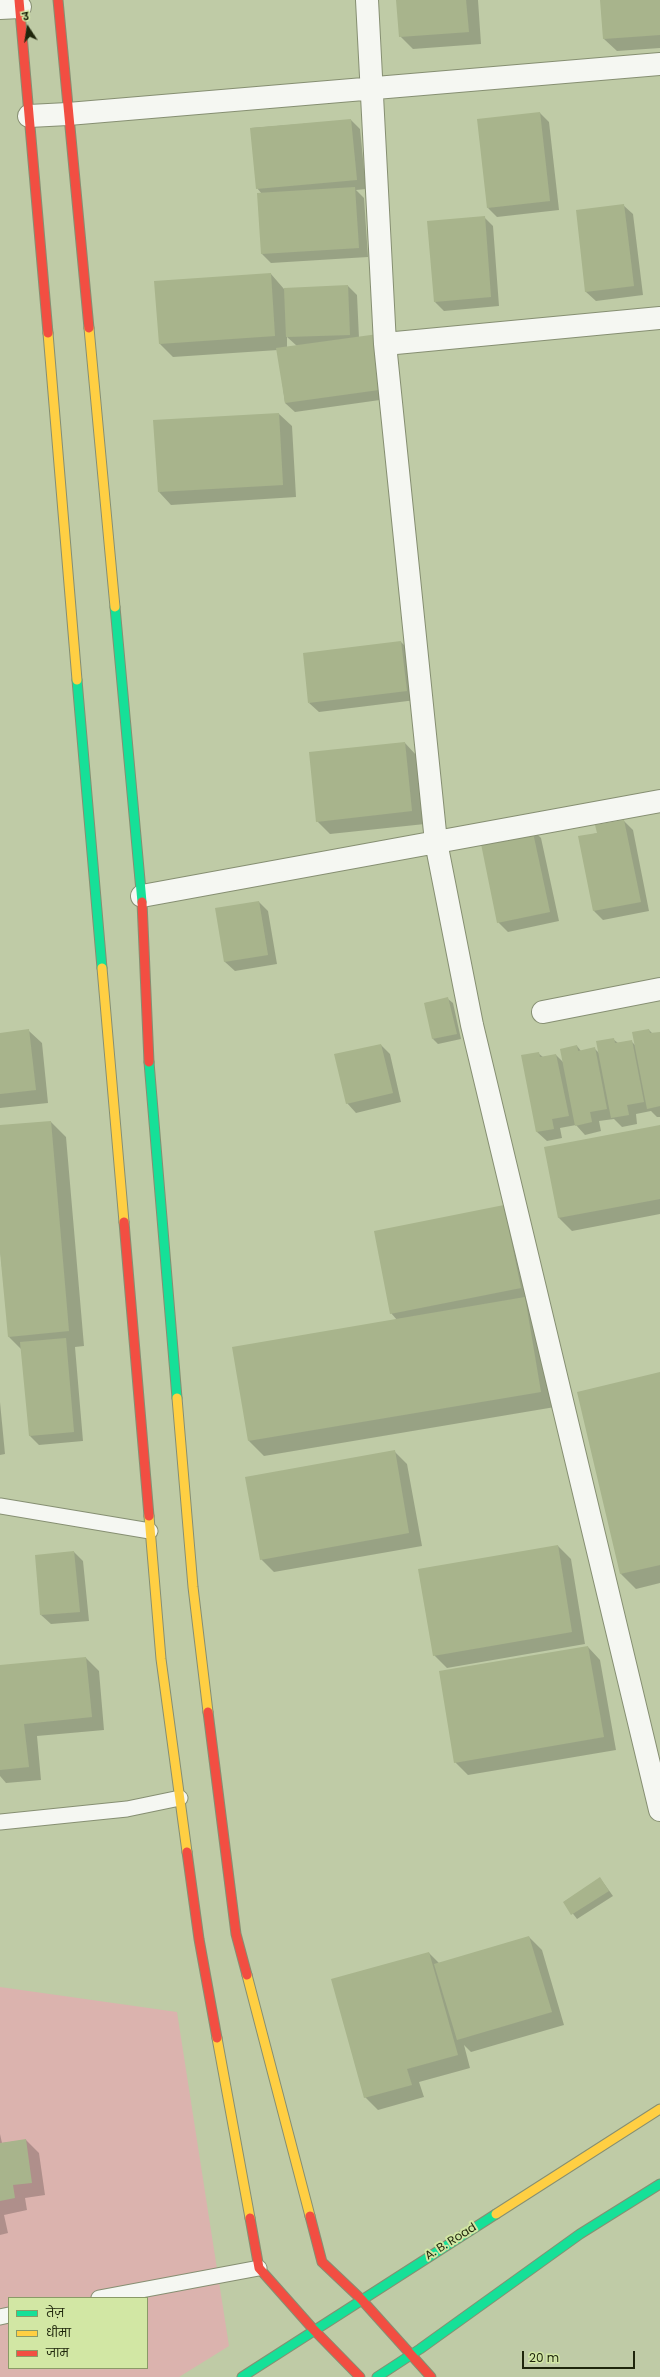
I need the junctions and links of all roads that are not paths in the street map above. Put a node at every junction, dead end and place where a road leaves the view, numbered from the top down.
1 (58, 0) edge
2 (367, 0) edge
3 (13, 5) edge
4 (660, 64) edge
5 (373, 87) junction
6 (68, 114) junction
7 (29, 116) junction
8 (660, 318) edge
9 (385, 344) junction
10 (660, 801) edge
11 (436, 842) junction
12 (142, 896) junction
13 (660, 989) edge
14 (543, 1012) dead end
15 (0, 1506) edge
16 (150, 1531) junction
17 (180, 1798) junction
18 (660, 1810) edge
19 (0, 1822) edge
20 (660, 2109) edge
21 (660, 2184) edge
22 (260, 2268) junction
23 (104, 2297) edge
24 (361, 2299) junction
25 (314, 2330) junction
26 (411, 2354) junction
27 (242, 2377) edge
28 (360, 2377) edge
29 (377, 2377) edge
30 (431, 2377) edge

1 - 6 street
2 - 5 street
3 - 7 street
4 - 5 street
5 - 6 street
5 - 9 street
6 - 7 street
6 - 12 street
7 - 16 street
8 - 9 street
9 - 11 street
10 - 11 street
11 - 12 street
11 - 18 street
12 - 24 street
13 - 14 street
15 - 16 lane
16 - 17 street
17 - 19 lane
17 - 22 street
20 - 24 street, A. B. Road
21 - 26 street
22 - 23 lane
22 - 25 street
24 - 25 street, A. B. Road
24 - 26 street
25 - 27 street, A. B. Road
25 - 28 street
26 - 29 street
26 - 30 street

